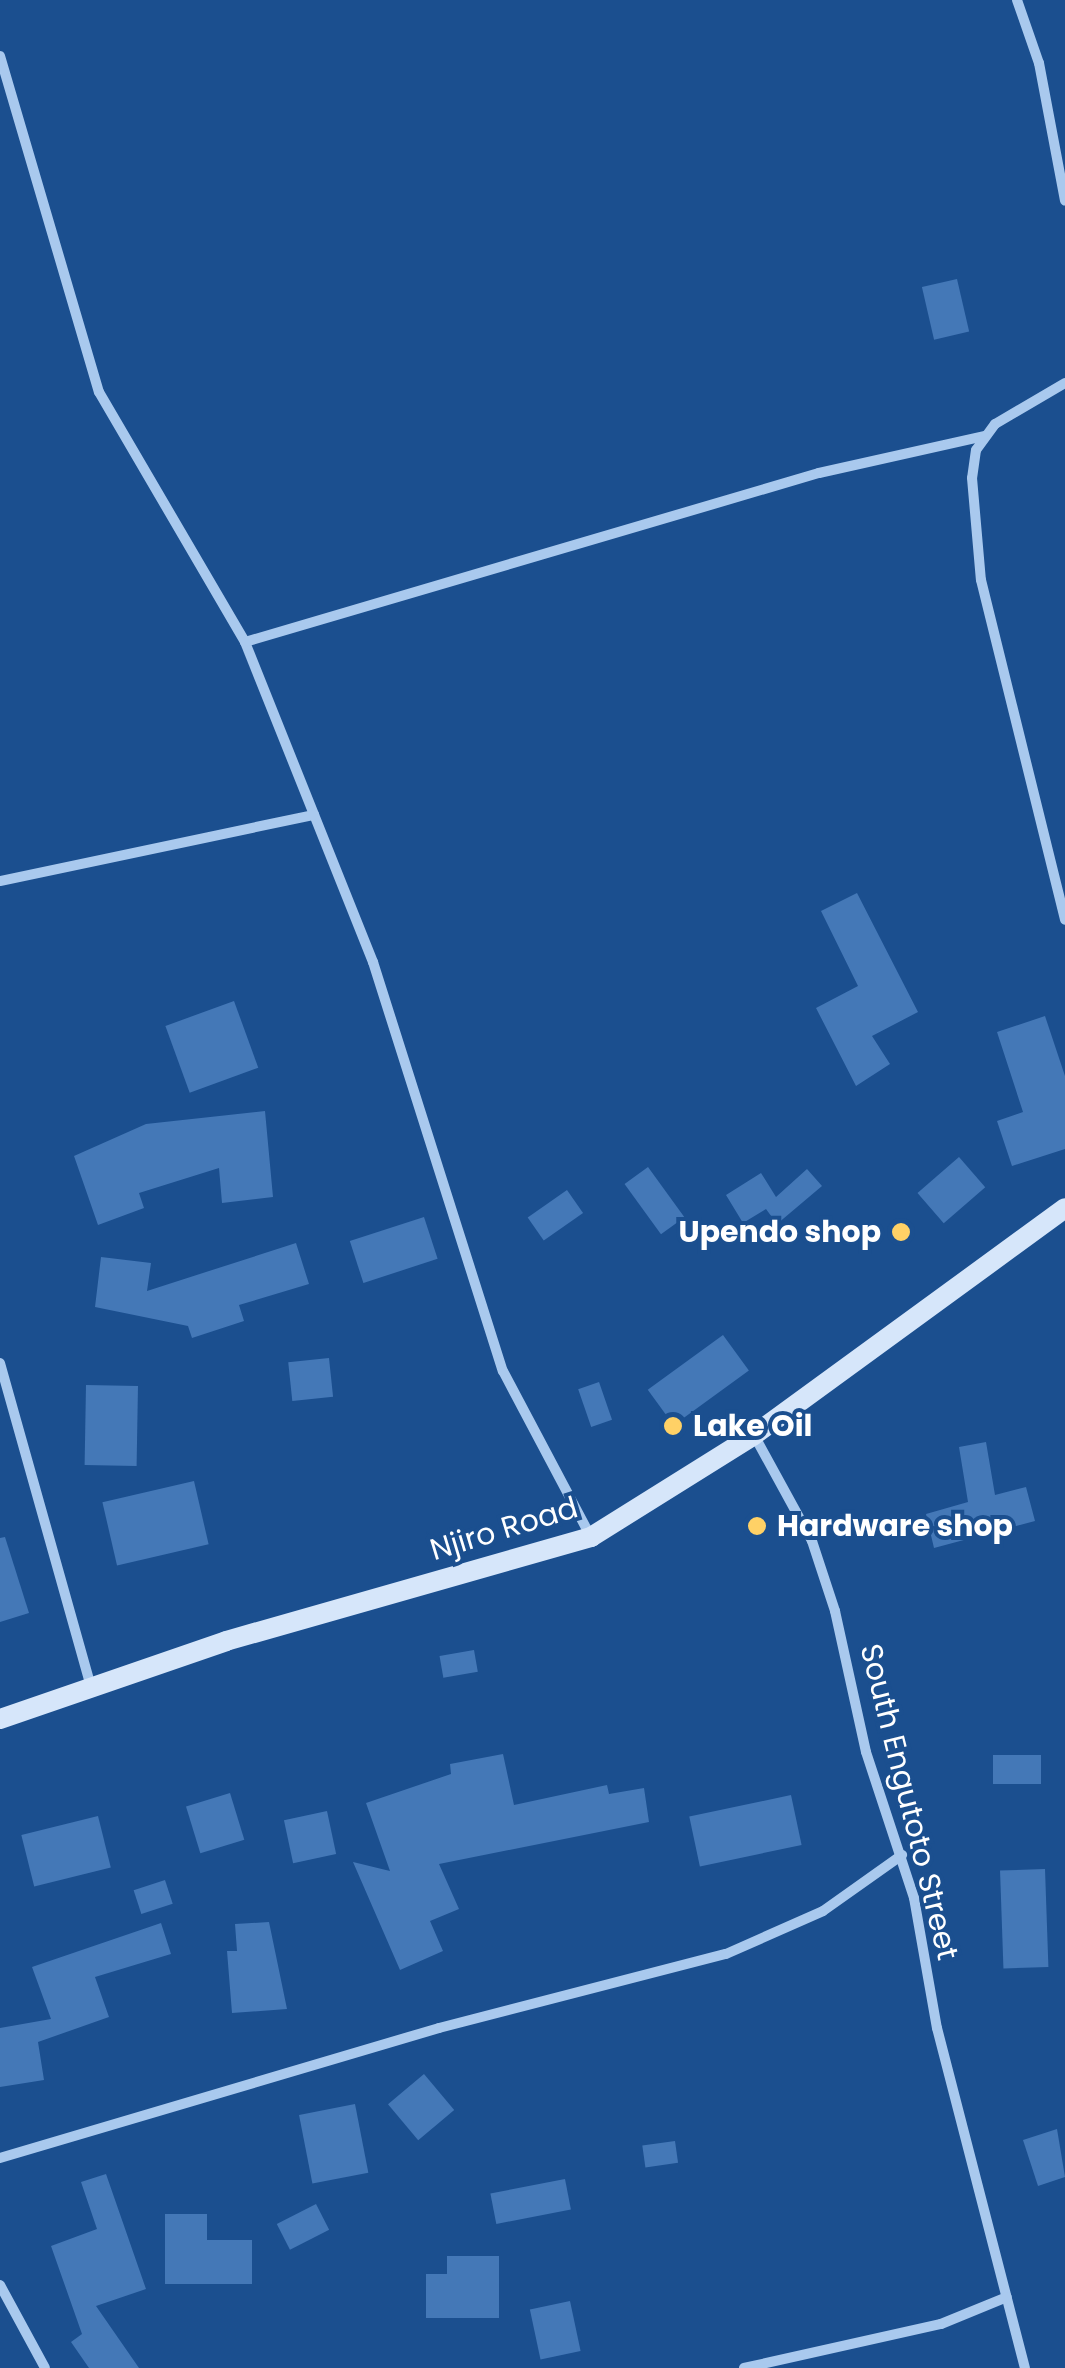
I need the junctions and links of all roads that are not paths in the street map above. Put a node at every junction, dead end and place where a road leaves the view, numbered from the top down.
1 (1017, 0) edge
2 (0, 56) edge
3 (1065, 200) edge
4 (1065, 382) edge
5 (984, 436) junction
6 (245, 642) junction
7 (314, 816) junction
8 (0, 881) edge
9 (1065, 920) edge
10 (1065, 1208) edge
11 (0, 1363) edge
12 (754, 1435) junction
13 (591, 1538) junction
14 (93, 1693) junction
15 (0, 1719) edge
16 (902, 1855) junction
17 (0, 2158) edge
18 (0, 2285) edge
19 (1007, 2298) junction
20 (45, 2368) edge
21 (744, 2368) edge
22 (1025, 2368) edge

1 - 3 street
2 - 6 street
4 - 5 street
5 - 6 street
5 - 9 street
6 - 7 street
7 - 8 street
7 - 13 street
10 - 12 street, Njiro Road
11 - 14 street
12 - 13 street, Njiro Road
12 - 16 street, South Engutoto Street
13 - 14 street, Njiro Road
14 - 15 street, Njiro Road
16 - 17 street
16 - 19 street, South Engutoto Street
18 - 20 street
19 - 21 street
19 - 22 street, South Engutoto Street

